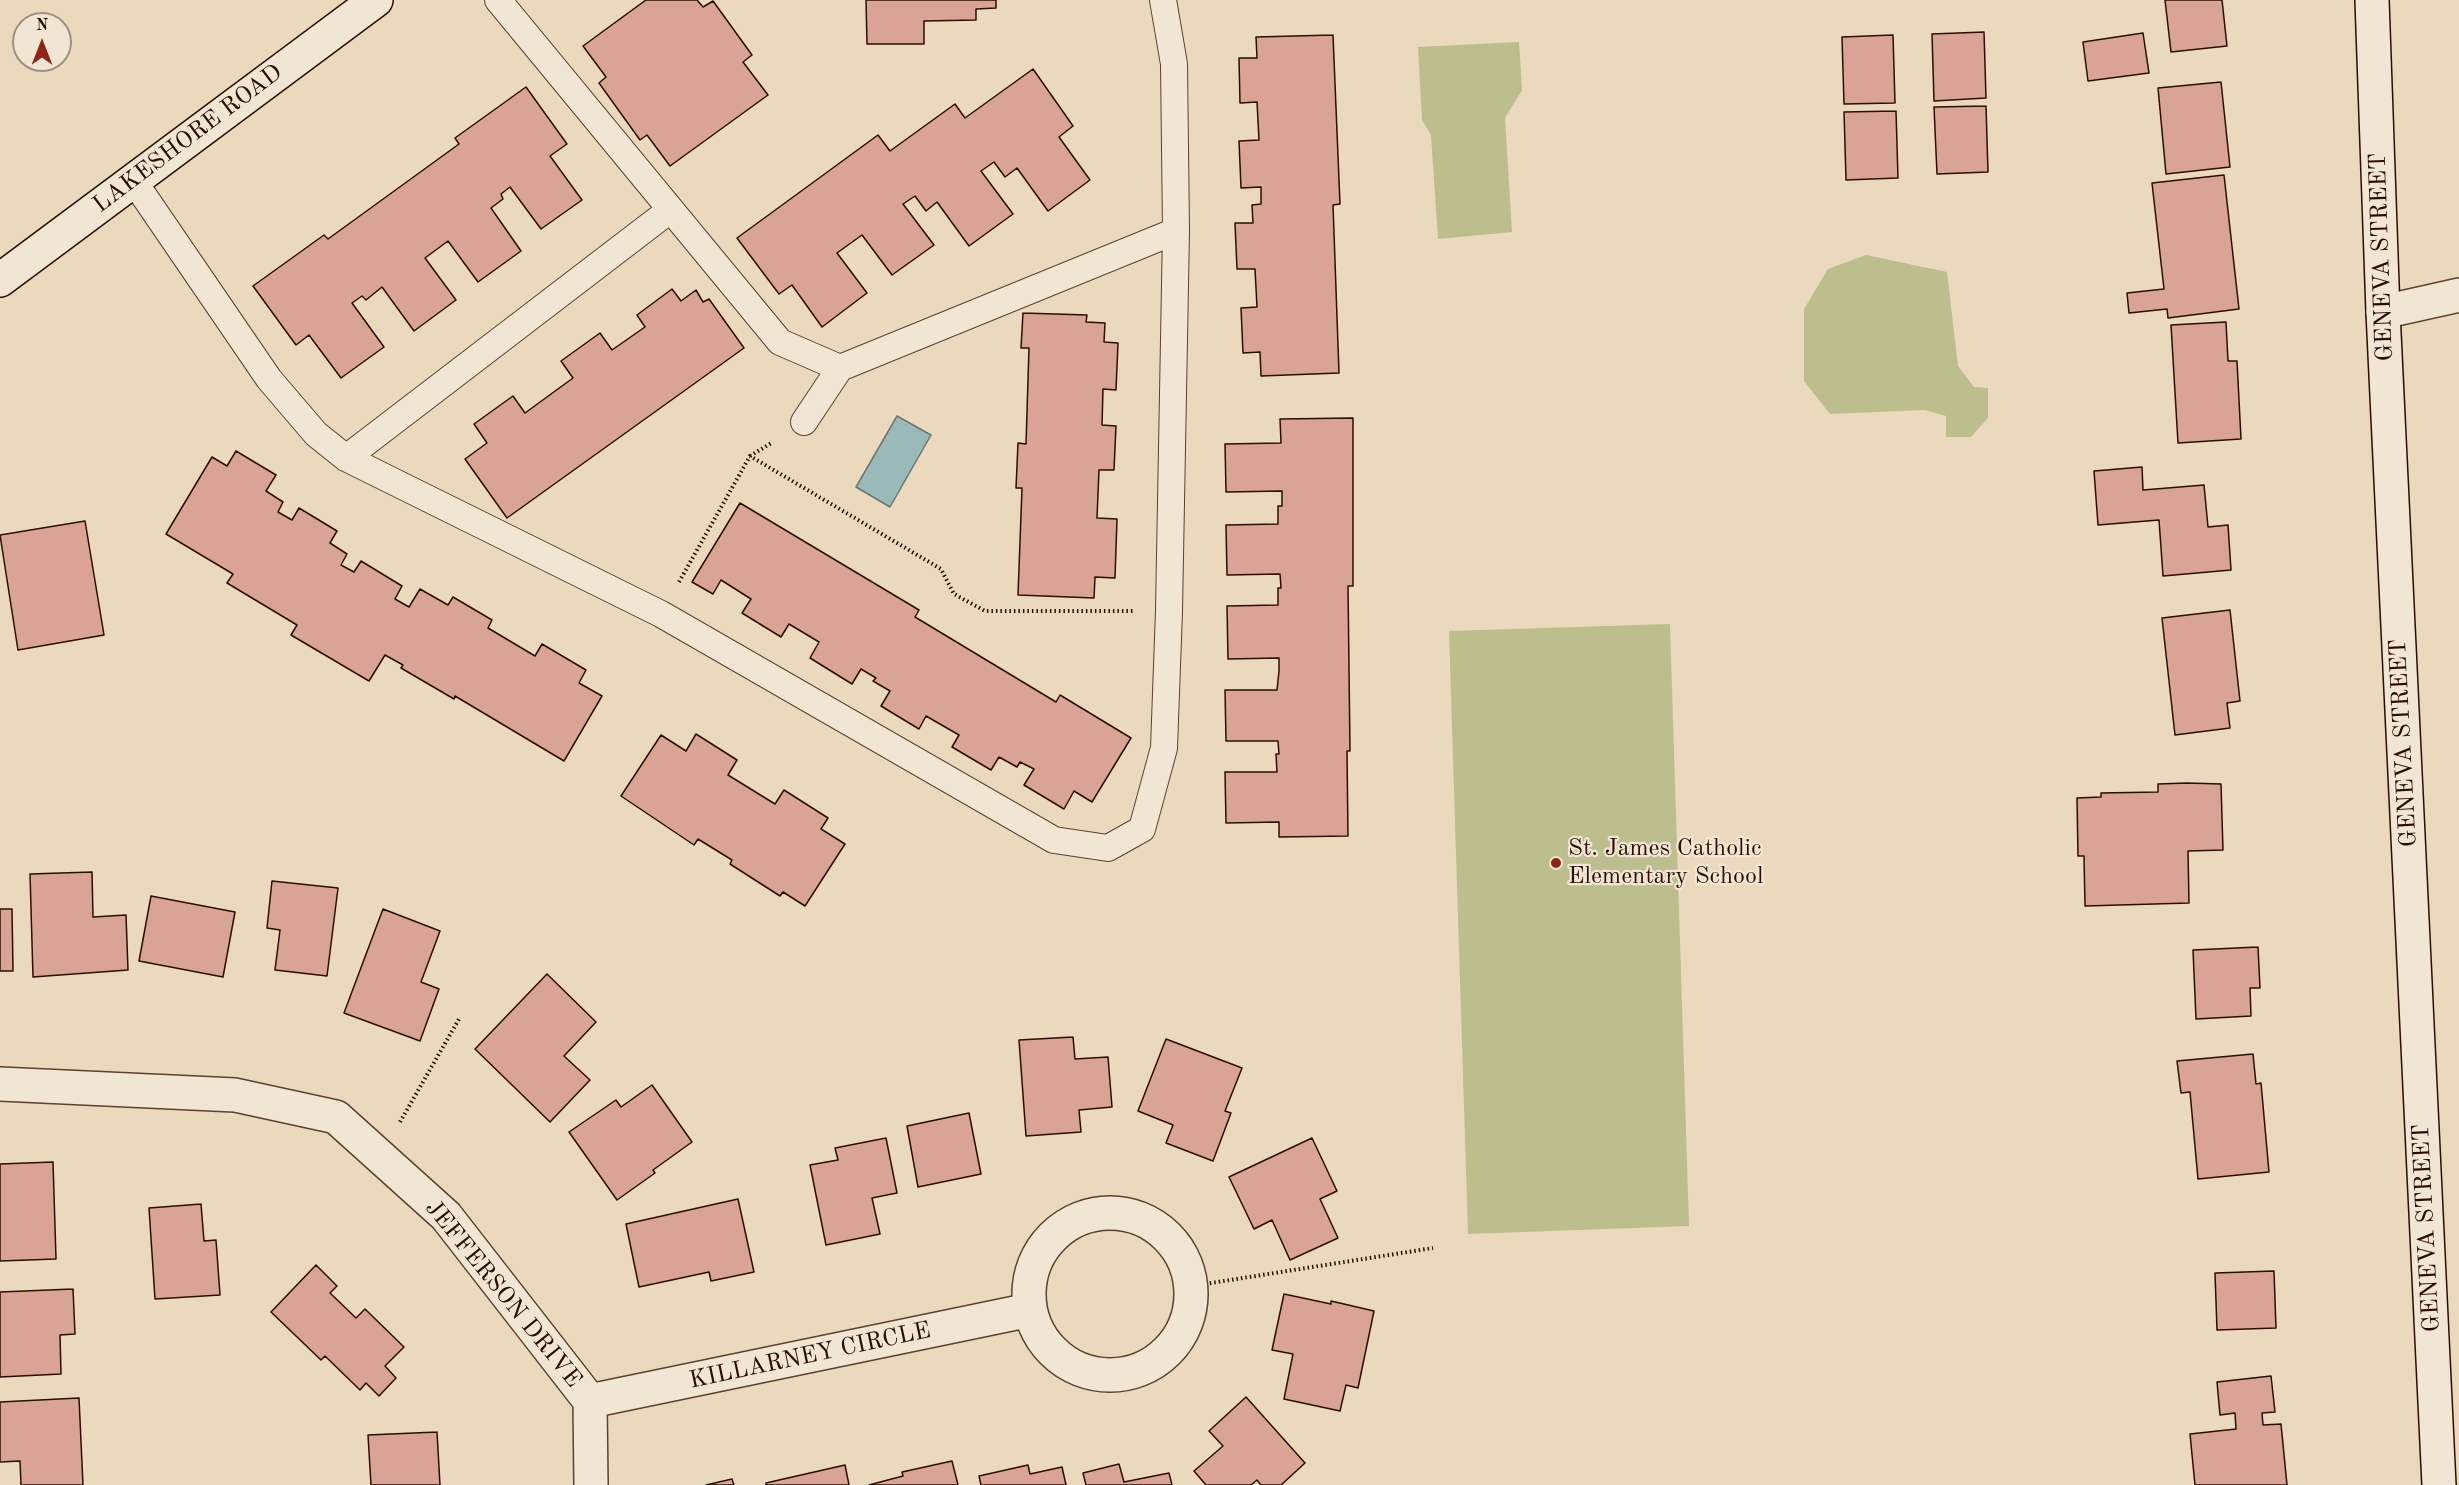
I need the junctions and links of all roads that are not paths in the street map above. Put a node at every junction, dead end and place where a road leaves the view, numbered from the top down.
1 (376, 0) edge
2 (498, 0) edge
3 (1162, 0) edge
4 (2372, 0) edge
5 (133, 180) junction
6 (670, 210) junction
7 (1176, 231) junction
8 (0, 279) edge
9 (2459, 296) edge
10 (2384, 312) junction
11 (840, 368) junction
12 (804, 422) dead end
13 (346, 458) junction
14 (0, 1084) edge
15 (1030, 1310) junction
16 (590, 1401) junction
17 (591, 1485) edge
18 (2439, 1485) edge

1 - 5 main road, LAKESHORE ROAD
2 - 6 lane
3 - 7 lane
4 - 10 main road, GENEVA STREET
5 - 8 main road, LAKESHORE ROAD
5 - 13 lane
6 - 11 lane
6 - 13 lane
7 - 11 lane
7 - 13 lane
9 - 10 main road
10 - 18 main road, GENEVA STREET
11 - 12 lane
14 - 16 main road, JEFFERSON DRIVE
15 - 15 main road
15 - 16 main road, KILLARNEY CIRCLE
16 - 17 main road, JEFFERSON DRIVE

